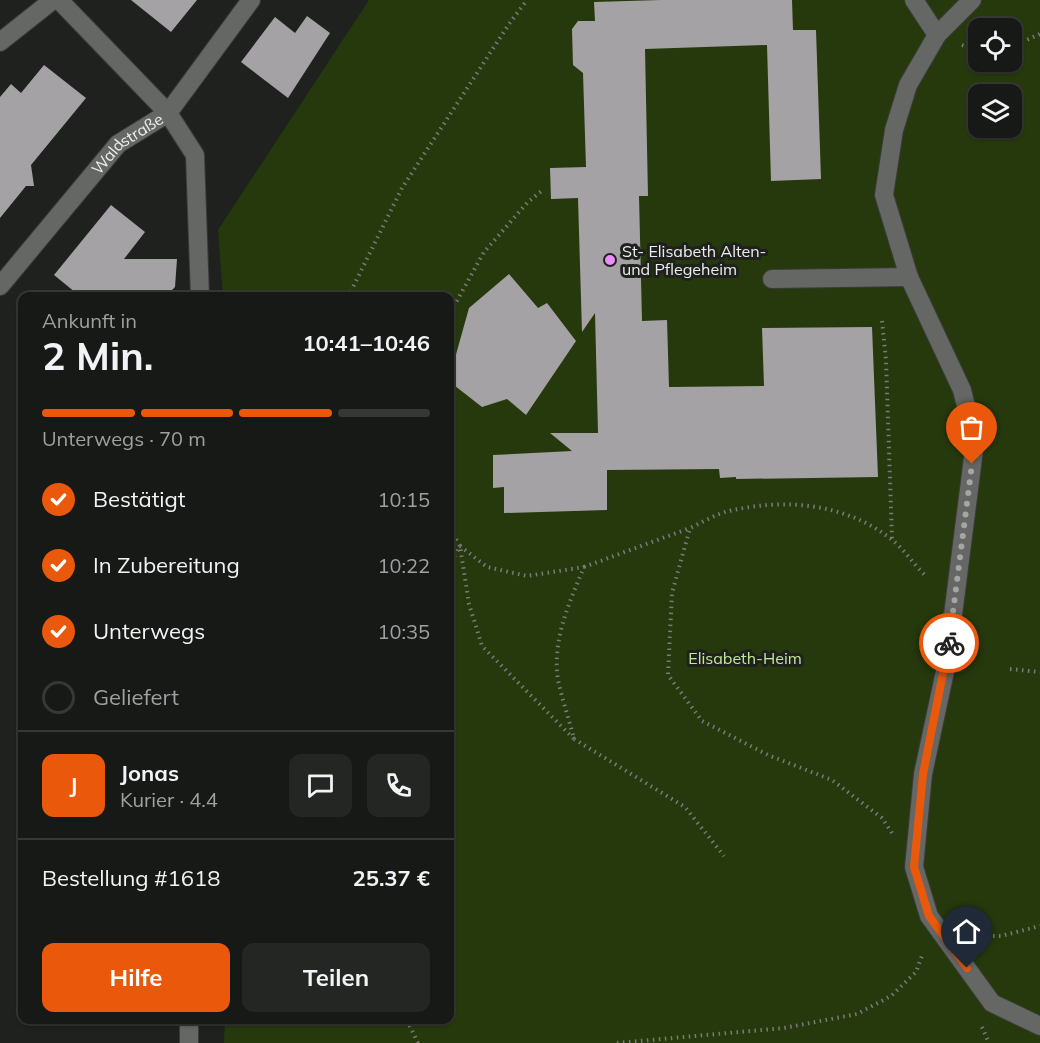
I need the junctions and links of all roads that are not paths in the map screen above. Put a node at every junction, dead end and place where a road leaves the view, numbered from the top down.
1 (53, 0) edge
2 (59, 0) edge
3 (251, 0) edge
4 (914, 0) edge
5 (972, 0) edge
6 (938, 35) junction
7 (0, 42) edge
8 (168, 113) junction
9 (909, 277) junction
10 (772, 279) dead end
11 (0, 286) edge
12 (200, 292) edge
13 (189, 1024) edge
14 (1040, 1026) edge
15 (189, 1043) edge

1 - 7 street
2 - 8 street
3 - 8 street, Waldstraße
4 - 6 street
5 - 6 street
6 - 9 street
8 - 11 street, Waldstraße
8 - 12 street
9 - 10 street
9 - 14 street
13 - 15 street

